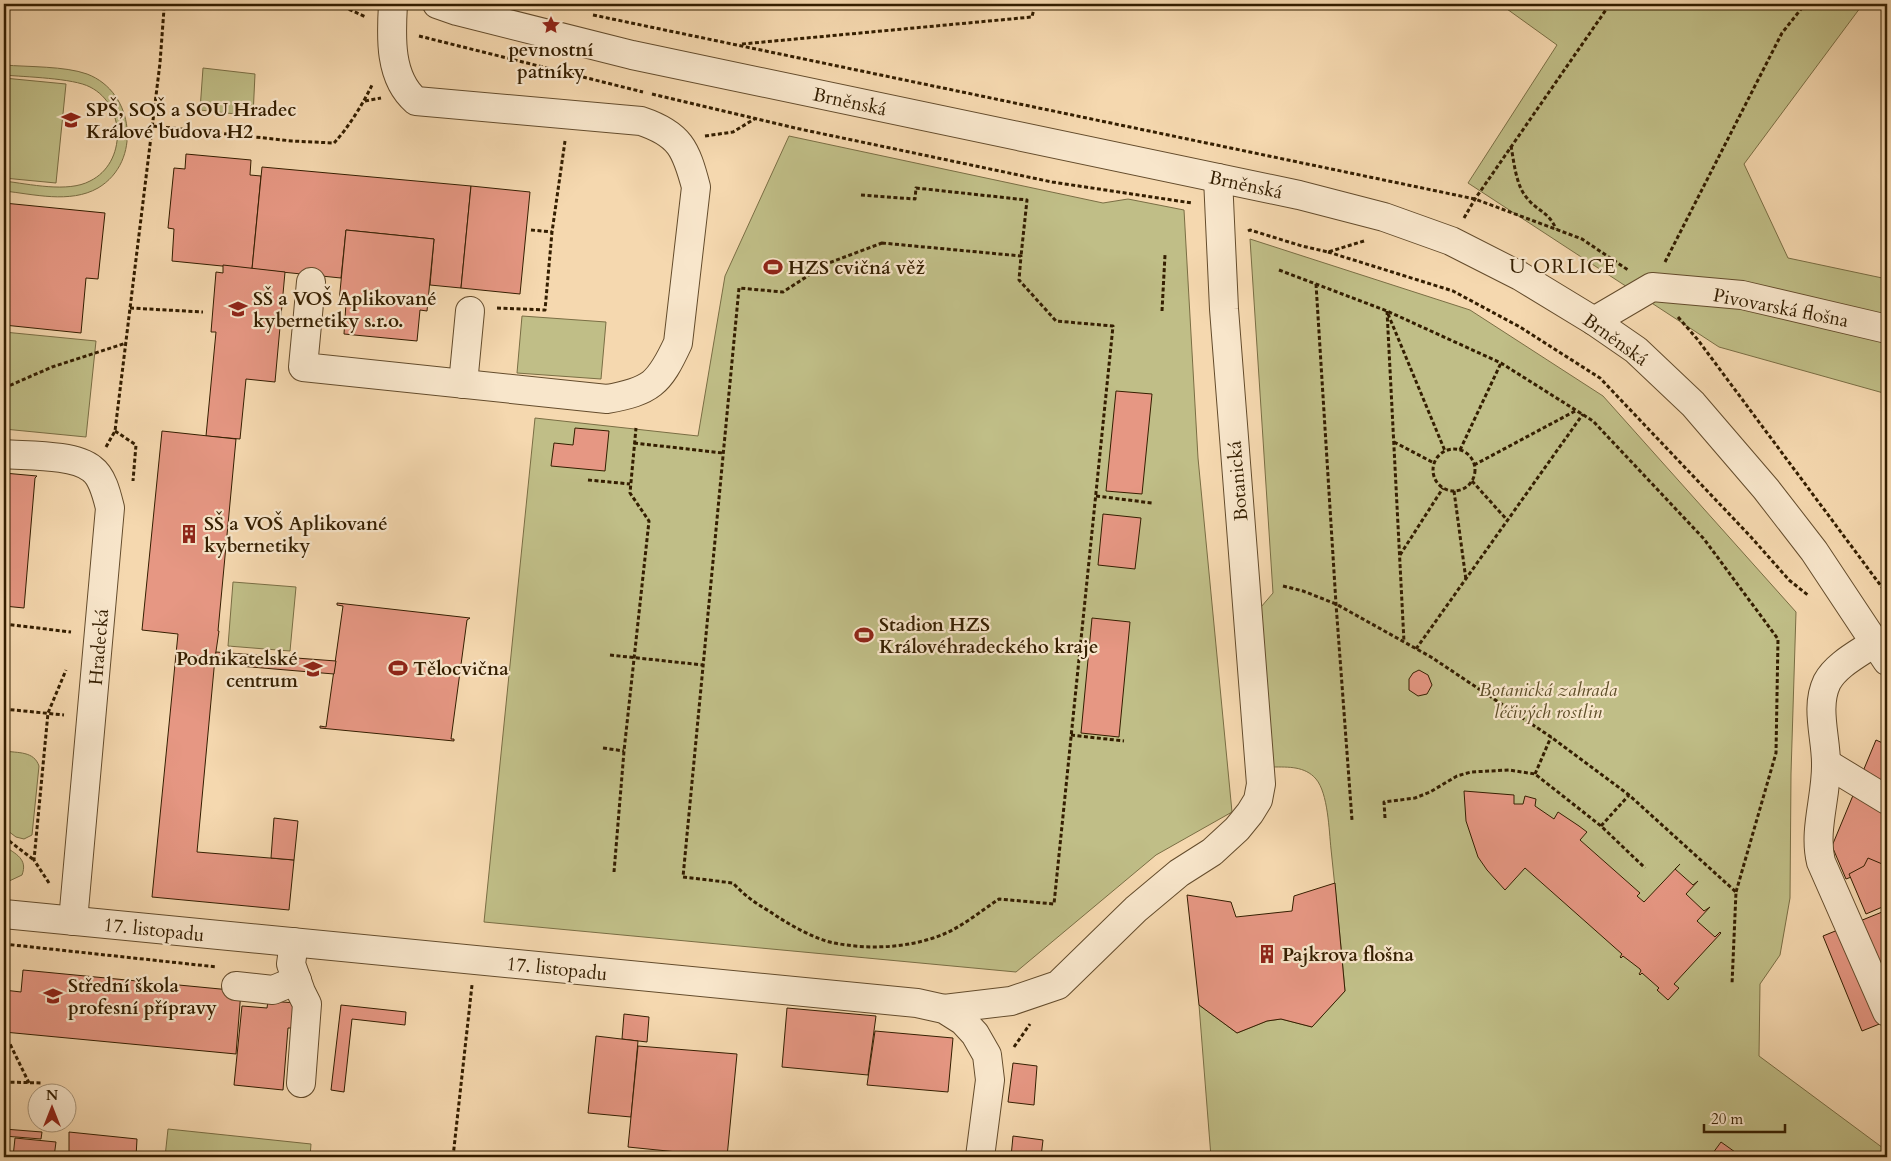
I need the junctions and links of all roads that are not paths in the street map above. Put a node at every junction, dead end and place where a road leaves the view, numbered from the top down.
1 (438, 4) edge
2 (392, 26) edge
3 (1218, 178) junction
4 (311, 282) dead end
5 (482, 309) road end
6 (1594, 321) junction
7 (1887, 329) edge
8 (464, 384) junction
9 (4, 454) edge
10 (1881, 652) edge
11 (1826, 763) junction
12 (1887, 800) edge
13 (4, 914) edge
14 (73, 921) junction
15 (294, 942) junction
16 (228, 977) road end
17 (297, 980) junction
18 (944, 1009) junction
19 (1887, 1012) edge
20 (301, 1083) dead end
21 (980, 1157) edge

1 - 3 street, Brněnská
2 - 8 street
3 - 6 street, Brněnská
3 - 18 street, Botanická
4 - 8 street
5 - 8 street
6 - 7 street, Pivovarská flošna
6 - 10 street, Brněnská
9 - 14 street, Hradecká
10 - 11 street
11 - 12 street
11 - 19 street
13 - 14 street, 17. listopadu
14 - 15 street, 17. listopadu
15 - 17 street
15 - 18 street, 17. listopadu
16 - 17 street
17 - 20 street
18 - 21 street, 17. listopadu

